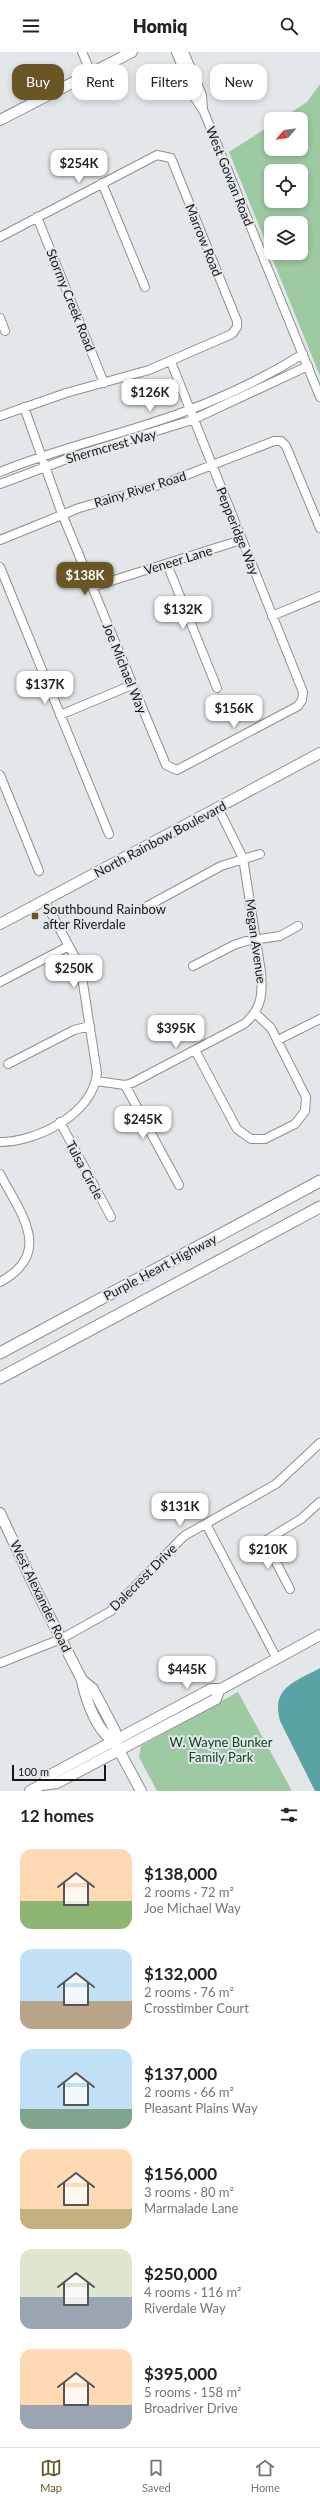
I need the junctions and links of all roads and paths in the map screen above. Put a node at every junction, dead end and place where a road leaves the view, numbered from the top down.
1 (82, 52) edge
2 (132, 52) edge
3 (176, 52) edge
4 (184, 52) edge
5 (86, 64) edge
6 (109, 64) edge
7 (72, 83) edge
8 (204, 112) junction
9 (0, 120) edge
10 (102, 183) junction
11 (38, 217) junction
12 (0, 237) edge
13 (145, 287) dead end
14 (0, 318) edge
15 (5, 331) dead end
16 (303, 354) junction
17 (171, 362) junction
18 (308, 366) junction
19 (104, 383) junction
20 (320, 396) edge
21 (24, 407) junction
22 (189, 410) junction
23 (0, 416) edge
24 (192, 420) junction
25 (41, 456) junction
26 (44, 466) junction
27 (212, 467) junction
28 (0, 472) edge
29 (0, 484) edge
30 (62, 514) junction
31 (320, 528) edge
32 (0, 540) edge
33 (241, 540) junction
34 (167, 564) junction
35 (0, 567) edge
36 (92, 587) junction
37 (320, 596) edge
38 (272, 616) junction
39 (132, 685) junction
40 (217, 688) dead end
41 (60, 714) junction
42 (320, 753) edge
43 (171, 769) joint
44 (0, 776) edge
45 (218, 808) junction
46 (109, 834) dead end
47 (260, 854) dead end
48 (243, 858) junction
49 (39, 871) dead end
50 (44, 900) junction
51 (142, 909) dead end
52 (0, 924) edge
53 (298, 926) dead end
54 (256, 939) junction
55 (68, 946) junction
56 (193, 966) dead end
57 (0, 982) edge
58 (255, 1013) junction
59 (320, 1019) edge
60 (90, 1026) junction
61 (278, 1040) junction
62 (195, 1050) junction
63 (8, 1064) dead end
64 (96, 1081) junction
65 (125, 1084) junction
66 (60, 1122) junction
67 (0, 1142) edge
68 (0, 1174) edge
69 (320, 1181) edge
70 (179, 1185) dead end
71 (320, 1208) edge
72 (111, 1217) dead end
73 (0, 1282) edge
74 (0, 1353) edge
75 (0, 1378) edge
76 (320, 1443) edge
77 (320, 1502) edge
78 (0, 1513) edge
79 (206, 1524) junction
80 (290, 1589) dead end
81 (320, 1635) edge
82 (61, 1639) junction
83 (277, 1659) junction
84 (0, 1663) edge
85 (219, 1690) junction
86 (114, 1741) junction
87 (119, 1751) junction
88 (41, 1785) junction
89 (30, 1791) edge
90 (140, 1791) edge

1 - 5 street
2 - 6 main road
3 - 8 street, West Gowan Road
4 - 8 street, West Gowan Road
7 - 9 main road
8 - 16 street, West Gowan Road
10 - 11 street
10 - 13 street
10 - 17 street, Marrow Road
11 - 12 street
11 - 19 street, Stormy Creek Road
14 - 15 street
16 - 18 street, West Gowan Road
16 - 22 street, Shermcrest Way
17 - 19 street
17 - 22 street, Pepperidge Way
18 - 20 street, West Gowan Road
18 - 24 street, Shermcrest Way
19 - 21 street
21 - 23 street
21 - 25 street, Joe Michael Way
22 - 24 street, Pepperidge Way
22 - 25 street, Shermcrest Way
24 - 26 street, Shermcrest Way
24 - 27 street, Pepperidge Way
25 - 26 street, Joe Michael Way
25 - 28 street, Shermcrest Way
26 - 29 street, Shermcrest Way
26 - 30 street, Joe Michael Way
27 - 30 street, Rainy River Road
27 - 31 street, Rainy River Road
27 - 33 street, Pepperidge Way
30 - 32 street, Rainy River Road
30 - 36 street, Joe Michael Way
33 - 34 street, Veneer Lane
33 - 38 street, Pepperidge Way
34 - 36 street, Veneer Lane
34 - 40 street
35 - 41 street
36 - 39 street, Joe Michael Way
37 - 38 street
38 - 43 street, Pepperidge Way
39 - 41 street
39 - 43 street, Joe Michael Way
41 - 46 street
42 - 45 main road, North Rainbow Boulevard
44 - 49 street
45 - 48 street, Megan Avenue
45 - 50 main road, North Rainbow Boulevard
47 - 48 street
48 - 51 street
48 - 54 street, Megan Avenue
50 - 52 main road, North Rainbow Boulevard
50 - 55 street
53 - 54 street
54 - 56 street
54 - 58 street, Megan Avenue
55 - 57 street
55 - 60 street
58 - 61 street
58 - 62 street
59 - 61 street
60 - 63 street
60 - 64 street
61 - 62 street
62 - 65 street
64 - 65 street
64 - 66 street
65 - 70 street
66 - 67 street
66 - 72 street, Tulsa Circle
68 - 73 street
69 - 74 highway, Purple Heart Highway
71 - 75 highway, Purple Heart Highway
76 - 79 street, Dalecrest Drive
77 - 80 street
78 - 82 main road, West Alexander Road
79 - 82 street, Dalecrest Drive
79 - 83 street
81 - 83 main road
82 - 84 street, Dalecrest Drive
82 - 86 main road, West Alexander Road
83 - 85 main road
85 - 86 main road
85 - 87 main road
86 - 87 main road, West Alexander Road
86 - 88 main road
87 - 88 main road
87 - 90 main road, West Alexander Road
88 - 89 main road

